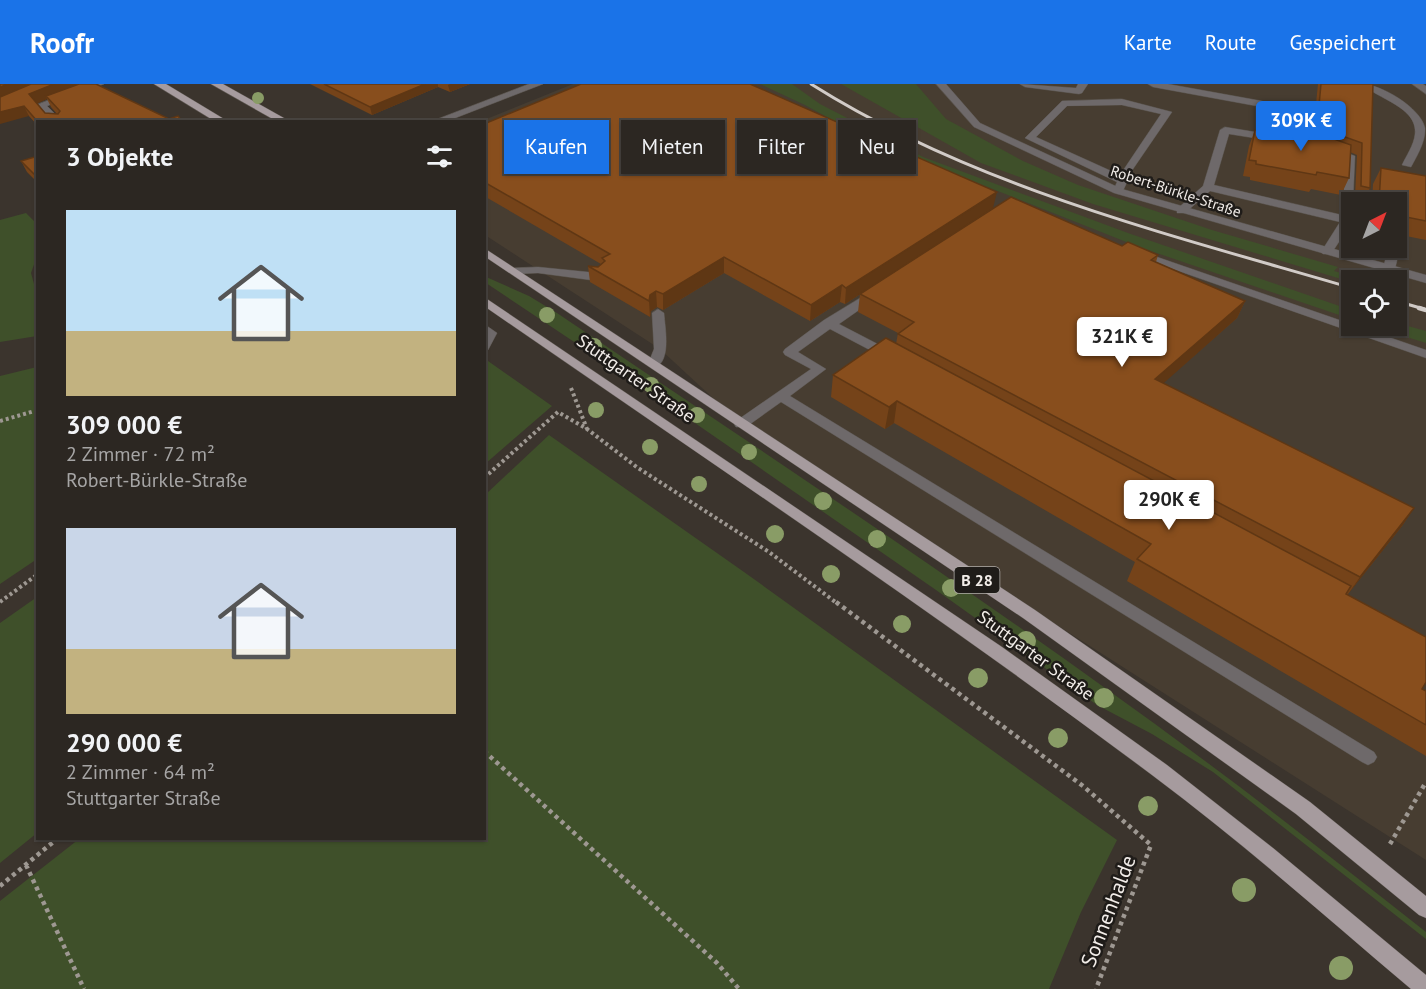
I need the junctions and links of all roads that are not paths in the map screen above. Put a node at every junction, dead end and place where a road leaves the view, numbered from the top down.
1 (99, 84) edge
2 (159, 84) edge
3 (216, 84) edge
4 (538, 84) edge
5 (941, 84) edge
6 (1025, 84) edge
7 (1083, 84) edge
8 (1153, 84) edge
9 (1367, 84) edge
10 (1417, 84) edge
11 (1200, 88) edge
12 (1426, 91) edge
13 (489, 102) junction
14 (1262, 104) dead end
15 (56, 120) edge
16 (221, 120) edge
17 (282, 120) edge
18 (440, 120) edge
19 (459, 120) edge
20 (1423, 133) edge
21 (1280, 139) edge
22 (1323, 147) edge
23 (1407, 165) dead end
24 (1120, 186) junction
25 (1208, 187) junction
26 (1349, 192) edge
27 (1181, 211) junction
28 (1341, 219) edge
29 (1341, 230) edge
30 (1128, 250) edge
31 (486, 252) edge
32 (1328, 252) junction
33 (1392, 258) edge
34 (1389, 269) junction
35 (514, 271) junction
36 (598, 278) edge
37 (1426, 279) edge
38 (888, 284) edge
39 (486, 301) edge
40 (658, 314) edge
41 (828, 323) junction
42 (486, 329) edge
43 (486, 343) edge
44 (1426, 354) edge
45 (901, 362) edge
46 (654, 364) junction
47 (781, 396) junction
48 (741, 424) junction
49 (1368, 757) dead end
50 (1426, 909) edge
51 (1426, 988) edge

1 - 15 street
2 - 16 main road
3 - 17 main road
4 - 13 street
5 - 24 street, Robert-Bürkle-Straße
6 - 7 street
8 - 11 street
9 - 20 street
10 - 12 street
11 - 14 street
13 - 18 street
13 - 19 street
20 - 23 street
21 - 25 street
22 - 26 street
24 - 24 street
24 - 27 street, Robert-Bürkle-Straße
25 - 27 street
25 - 28 street
27 - 32 street, Robert-Bürkle-Straße
29 - 32 street
30 - 44 street
31 - 35 main road, Stuttgarter Straße / B 28
32 - 34 street, Robert-Bürkle-Straße
33 - 34 street
34 - 37 street, Robert-Bürkle-Straße
35 - 36 street
35 - 46 main road, Stuttgarter Straße / B 28
38 - 41 street
39 - 51 main road, Stuttgarter Straße / B 28
40 - 46 street
41 - 45 street
41 - 47 street
42 - 43 street
46 - 48 main road, Stuttgarter Straße / B 28
47 - 48 street
47 - 49 street
48 - 50 main road, Stuttgarter Straße / B 28

